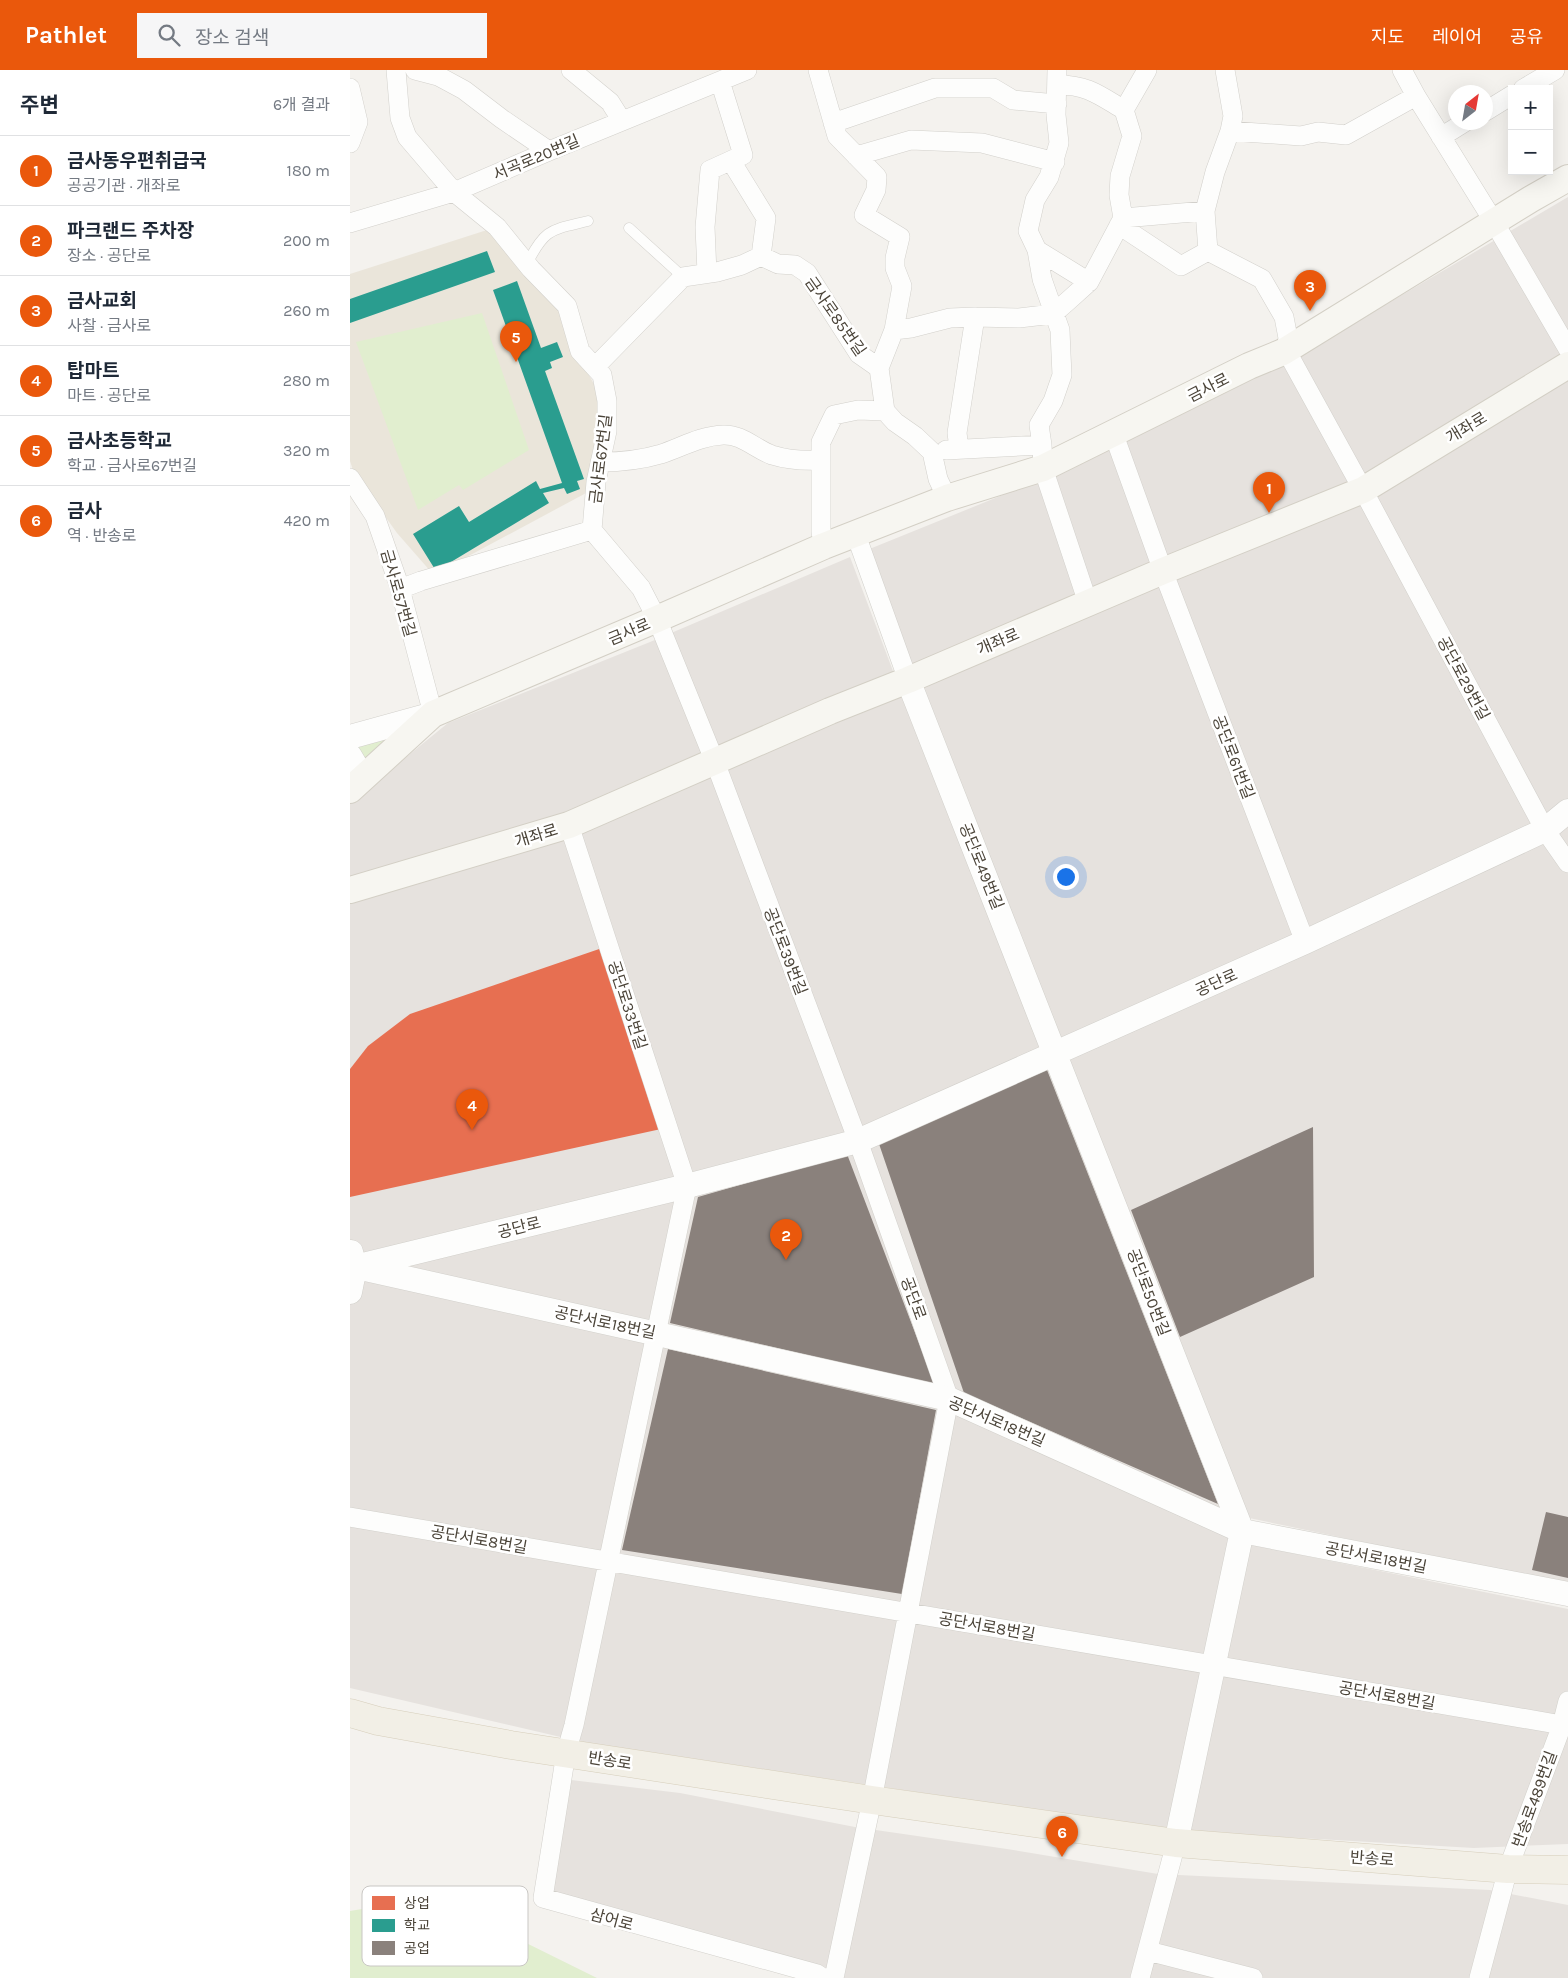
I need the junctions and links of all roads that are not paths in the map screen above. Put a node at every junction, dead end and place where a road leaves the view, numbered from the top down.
1 (400, 70) edge
2 (415, 70) edge
3 (571, 70) edge
4 (747, 70) edge
5 (818, 70) edge
6 (1147, 70) edge
7 (1226, 70) edge
8 (1402, 70) edge
9 (1555, 70) edge
10 (439, 73) edge
11 (1058, 78) edge
12 (720, 81) junction
13 (1530, 85) edge
14 (350, 88) edge
15 (1416, 96) junction
16 (1508, 97) edge
17 (1057, 104) junction
18 (1493, 107) edge
19 (1124, 110) junction
20 (622, 122) junction
21 (833, 123) junction
22 (1452, 130) edge
23 (1230, 131) junction
24 (1441, 137) junction
25 (350, 143) edge
26 (549, 151) junction
27 (856, 156) junction
28 (737, 158) junction
29 (1055, 162) junction
30 (1568, 178) edge
31 (454, 192) junction
32 (1205, 211) junction
33 (588, 220) dead end
34 (1121, 221) junction
35 (1494, 222) junction
36 (350, 223) edge
37 (629, 228) dead end
38 (1037, 250) junction
39 (1208, 250) junction
40 (761, 256) junction
41 (527, 264) junction
42 (707, 274) junction
43 (683, 277) junction
44 (1088, 282) junction
45 (1054, 314) junction
46 (975, 316) junction
47 (894, 330) junction
48 (1568, 349) edge
49 (1286, 350) junction
50 (1568, 365) edge
51 (595, 368) junction
52 (879, 368) junction
53 (885, 411) junction
54 (1114, 435) junction
55 (958, 448) junction
56 (932, 452) junction
57 (1042, 457) junction
58 (821, 460) junction
59 (600, 462) junction
60 (350, 478) edge
61 (1363, 490) junction
62 (947, 498) junction
63 (592, 530) junction
64 (856, 535) junction
65 (824, 546) junction
66 (1163, 571) junction
67 (400, 589) junction
68 (1088, 603) junction
69 (656, 620) junction
70 (908, 680) junction
71 (433, 714) junction
72 (350, 737) edge
73 (350, 756) edge
74 (714, 762) junction
75 (357, 784) edge
76 (1568, 811) edge
77 (569, 825) junction
78 (1545, 830) junction
79 (1568, 863) edge
80 (350, 890) edge
81 (1305, 942) junction
82 (1055, 1053) junction
83 (858, 1141) junction
84 (687, 1186) junction
85 (352, 1261) edge
86 (350, 1292) edge
87 (656, 1333) junction
88 (949, 1399) junction
89 (350, 1516) edge
90 (1242, 1531) junction
91 (607, 1561) junction
92 (1568, 1594) edge
93 (908, 1612) junction
94 (1213, 1665) junction
95 (1568, 1701) edge
96 (350, 1714) edge
97 (1562, 1725) junction
98 (566, 1753) junction
99 (872, 1800) junction
100 (1176, 1843) junction
101 (1508, 1869) junction
102 (1568, 1870) edge
103 (1148, 1951) junction
104 (823, 1978) edge
105 (834, 1978) edge
106 (1140, 1978) edge
107 (1253, 1978) edge
108 (1479, 1978) edge

1 - 31 street, 금사로67번길
2 - 10 street
3 - 20 street
4 - 12 street, 서곡로20번길
5 - 21 street
6 - 19 street
7 - 23 street
8 - 15 street
9 - 13 street
10 - 26 street
11 - 17 street
11 - 19 street
12 - 20 street, 서곡로20번길
12 - 28 street
14 - 25 street
15 - 23 street
15 - 24 street
16 - 18 street
17 - 21 street
17 - 29 street
19 - 34 street
20 - 26 street, 서곡로20번길
21 - 27 street
22 - 24 street
23 - 32 street
24 - 35 street
26 - 31 street, 서곡로20번길
27 - 29 street
27 - 47 street, 금사로85번길
28 - 40 street
28 - 42 street
29 - 38 street
30 - 35 main road, 금사로
31 - 36 street, 서곡로20번길
31 - 41 street, 금사로67번길
32 - 34 street
32 - 39 street
33 - 41 lane
34 - 39 street
34 - 44 street
35 - 48 street
35 - 49 main road, 금사로
37 - 43 lane
38 - 44 street
38 - 45 street
39 - 49 street
40 - 42 street
40 - 52 street, 금사로85번길
41 - 51 street, 금사로67번길
42 - 43 street
43 - 51 street
44 - 45 street
45 - 46 street
45 - 57 street
46 - 47 street
46 - 55 street
47 - 52 street, 금사로85번길
49 - 54 main road, 금사로
49 - 61 street
50 - 61 main road, 개좌로
51 - 59 street, 금사로67번길
52 - 53 street, 금사로85번길
53 - 56 street
53 - 58 street
54 - 57 main road, 금사로
54 - 66 street
55 - 56 street
55 - 57 street
56 - 62 street
57 - 62 main road, 금사로
57 - 68 street
58 - 59 street
58 - 65 street
59 - 63 street, 금사로67번길
60 - 67 street, 금사로57번길
61 - 66 main road, 개좌로
61 - 78 street, 공단로29번길
62 - 64 main road, 금사로
63 - 67 street
63 - 69 street
64 - 65 main road, 금사로
64 - 70 street
65 - 69 main road, 금사로
66 - 68 main road, 개좌로
66 - 81 street, 공단로61번길
67 - 71 street, 금사로57번길
68 - 70 main road, 개좌로
69 - 71 main road, 금사로
69 - 74 street
70 - 74 main road, 개좌로
70 - 82 street, 공단로49번길
71 - 72 street, 금사로
71 - 75 main road, 금사로
73 - 75 street
74 - 77 main road, 개좌로
74 - 83 street, 공단로39번길
76 - 78 street, 공단로
77 - 80 main road, 개좌로
77 - 84 street, 공단로33번길
78 - 79 street, 공단로29번길
78 - 81 street, 공단로
81 - 82 street, 공단로
82 - 83 street, 공단로
82 - 90 street, 공단로50번길
83 - 84 street, 공단로
83 - 88 street, 공단로
84 - 85 street, 공단로
84 - 87 street
85 - 86 street
85 - 87 street, 공단서로18번길
87 - 88 street, 공단서로18번길
87 - 91 street
88 - 90 street, 공단서로18번길
88 - 93 street
89 - 91 street, 공단서로8번길
90 - 92 street, 공단서로18번길
90 - 94 street
91 - 93 street, 공단서로8번길
91 - 98 street
93 - 94 street, 공단서로8번길
93 - 99 street
94 - 97 street, 공단서로8번길
94 - 100 street
95 - 97 street, 반송로489번길
96 - 98 main road, 반송로
97 - 101 street, 반송로489번길
98 - 99 main road, 반송로
98 - 104 street, 삼어로
99 - 100 main road, 반송로
99 - 105 street
100 - 101 main road, 반송로
100 - 103 street
101 - 102 main road, 반송로
101 - 108 street, 반송로489번길
103 - 106 street
103 - 107 street

